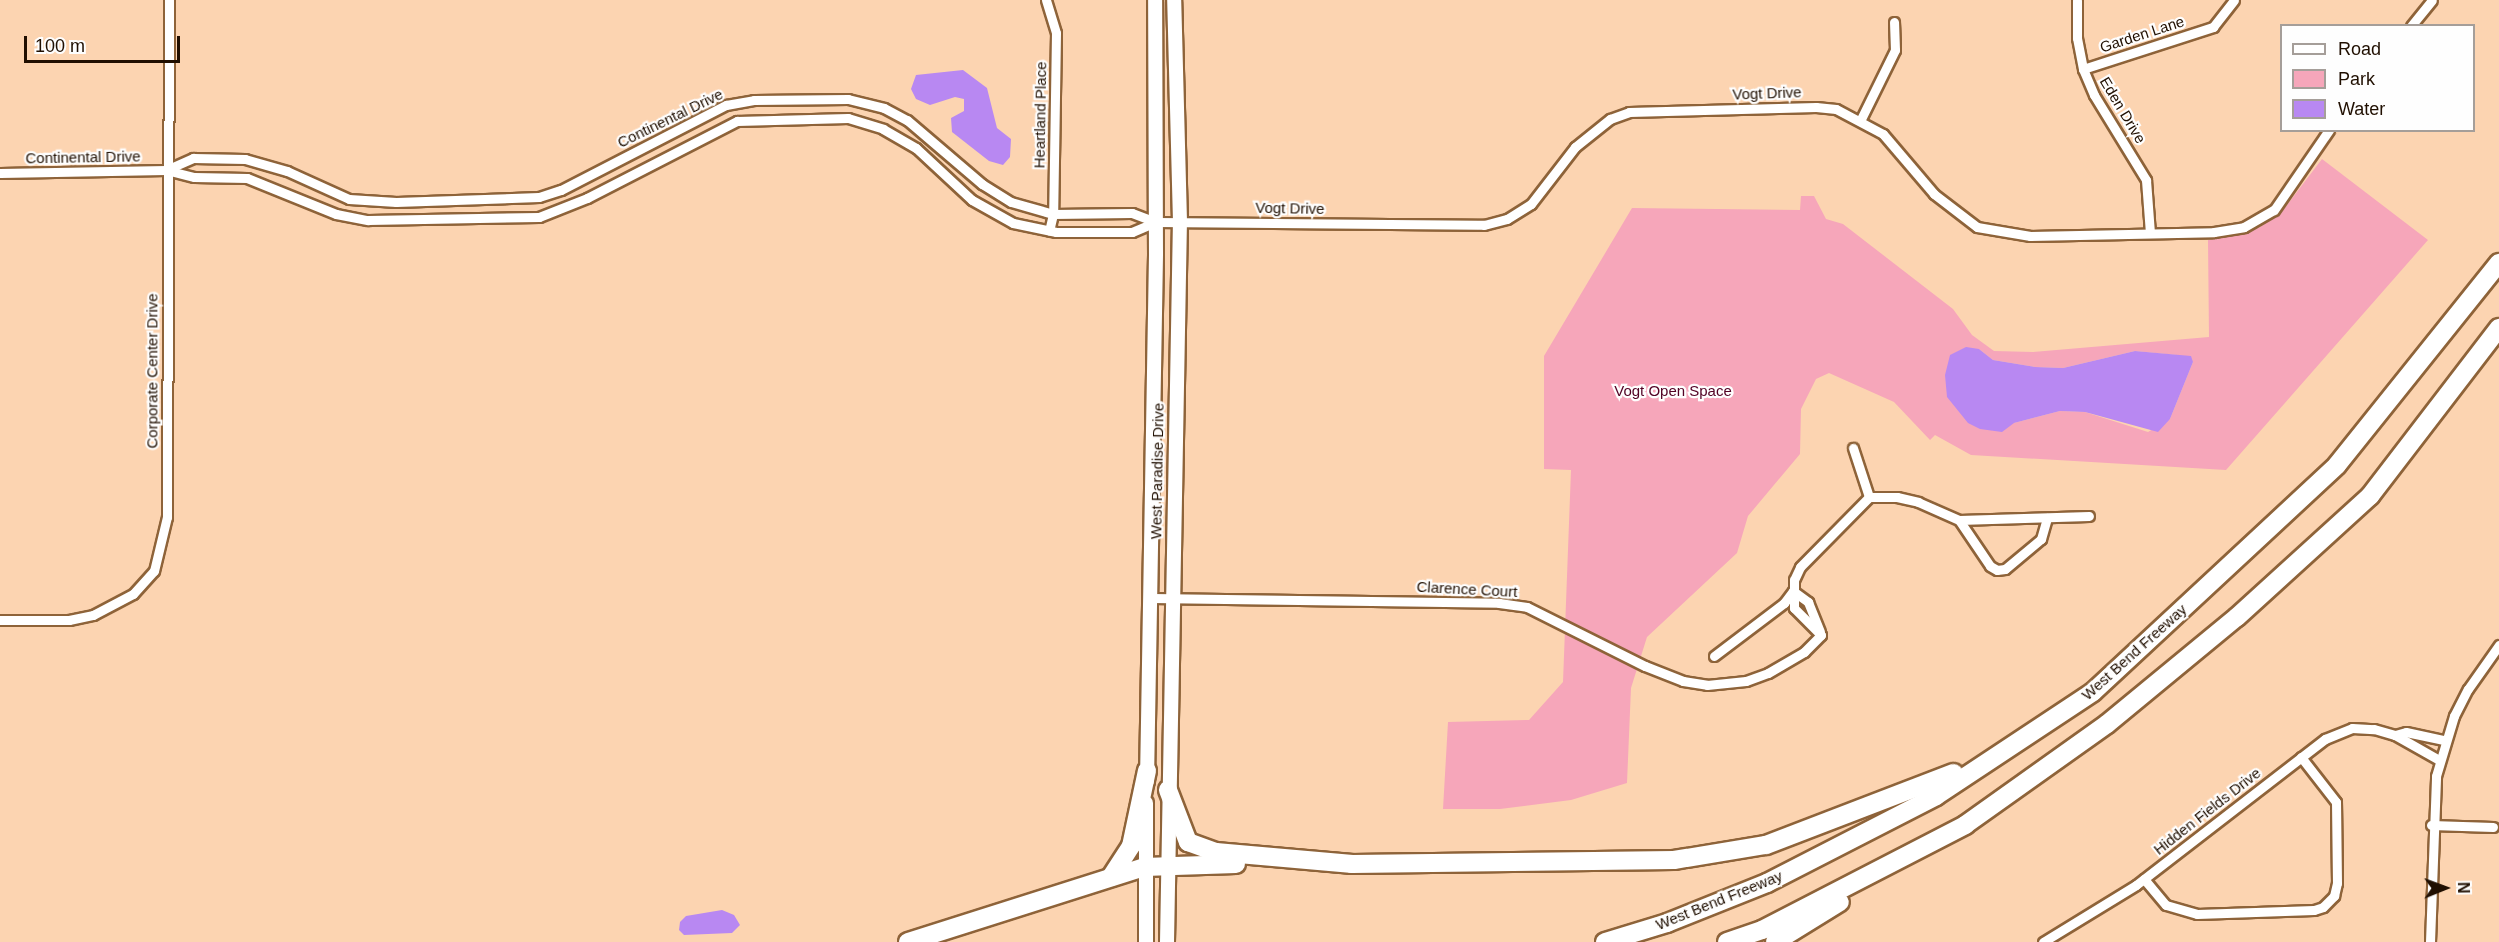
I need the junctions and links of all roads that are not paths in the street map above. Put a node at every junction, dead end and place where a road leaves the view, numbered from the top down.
1 (169, 0) edge
2 (1046, 0) edge
3 (1155, 0) edge
4 (1174, 0) edge
5 (2077, 0) edge
6 (2234, 0) edge
7 (2432, 0) edge
8 (1894, 22) dead end
9 (2413, 24) edge
10 (2083, 69) junction
11 (1861, 120) junction
12 (2328, 132) edge
13 (166, 170) junction
14 (0, 173) edge
15 (1053, 214) junction
16 (1156, 222) junction
17 (1180, 222) junction
18 (1049, 231) junction
19 (2150, 233) junction
20 (2499, 262) edge
21 (2499, 328) edge
22 (1853, 448) dead end
23 (1869, 497) junction
24 (2090, 516) dead end
25 (2047, 518) junction
26 (1959, 520) junction
27 (1793, 591) junction
28 (1152, 598) junction
29 (1172, 599) junction
30 (0, 620) edge
31 (1821, 635) junction
32 (2499, 645) edge
33 (1714, 656) dead end
34 (2395, 735) junction
35 (2445, 740) junction
36 (2005, 748) junction
37 (2301, 757) junction
38 (2439, 760) junction
39 (1147, 771) junction
40 (1168, 790) junction
41 (1965, 825) junction
42 (2431, 825) junction
43 (2493, 827) dead end
44 (1298, 862) junction
45 (1166, 866) junction
46 (1144, 867) junction
47 (1111, 878) junction
48 (2144, 879) junction
49 (908, 942) edge
50 (1146, 942) edge
51 (1167, 942) edge
52 (1605, 942) edge
53 (1727, 942) edge
54 (1775, 942) edge
55 (2043, 942) edge
56 (2430, 942) edge

1 - 13 street, Corporate Center Drive
2 - 15 street, Heartland Place
3 - 16 street, West Paradise Drive
4 - 17 street, West Paradise Drive
5 - 10 street, Eden Drive
6 - 10 street, Garden Lane
7 - 9 street
8 - 11 street
10 - 19 street, Eden Drive
11 - 17 street, Vogt Drive
11 - 19 street, Vogt Drive
12 - 19 street, Vogt Drive
13 - 14 street, Continental Drive
13 - 15 street, Continental Drive
13 - 18 street, Continental Drive
13 - 30 street, Corporate Center Drive
15 - 16 street, Continental Drive
15 - 18 street, Heartland Place
16 - 17 street, Vogt Drive
16 - 18 street, Continental Drive
16 - 28 street, West Paradise Drive
17 - 29 street, West Paradise Drive
20 - 36 highway, West Bend Freeway
21 - 41 highway
22 - 23 street
23 - 26 street
23 - 27 street
24 - 25 street
25 - 26 street
25 - 26 street
27 - 31 street
27 - 31 street
27 - 33 street
28 - 29 street, Clarence Court
28 - 39 street, West Paradise Drive
29 - 31 street, Clarence Court
29 - 40 street, West Paradise Drive
32 - 35 street
34 - 35 street, Hidden Fields Drive
34 - 37 street, Hidden Fields Drive
34 - 38 street, Hidden Fields Drive
35 - 38 street
36 - 44 highway
36 - 52 highway, West Bend Freeway
37 - 48 street, Hidden Fields Drive
37 - 48 street
38 - 42 street
39 - 46 street, West Paradise Drive
39 - 47 highway
40 - 44 highway
40 - 45 street, West Paradise Drive
41 - 53 highway
41 - 54 highway
42 - 43 street
42 - 56 street
44 - 45 highway
45 - 46 highway
45 - 51 street, West Paradise Drive
46 - 47 highway
46 - 50 street, West Paradise Drive
47 - 49 highway
48 - 55 street, Hidden Fields Drive

